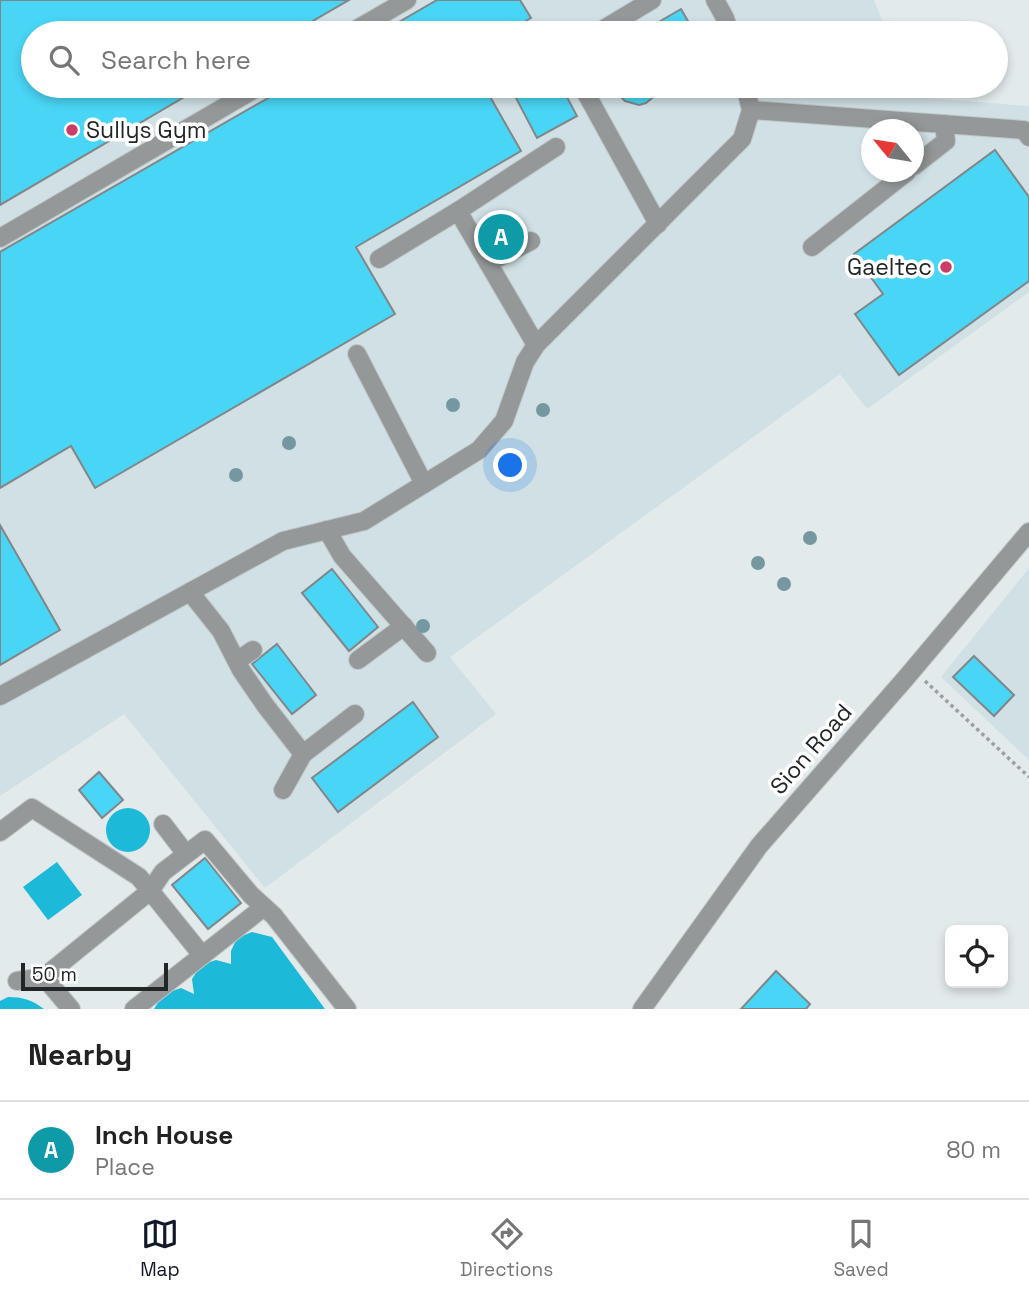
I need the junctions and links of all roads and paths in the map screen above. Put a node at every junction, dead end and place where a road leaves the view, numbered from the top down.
1 (407, 0) edge
2 (652, 0) edge
3 (715, 0) edge
4 (371, 21) edge
5 (617, 21) edge
6 (726, 21) edge
7 (239, 98) edge
8 (589, 98) edge
9 (748, 98) edge
10 (751, 110) junction
11 (944, 124) junction
12 (1029, 137) edge
13 (556, 147) dead end
14 (924, 158) edge
15 (894, 182) edge
16 (458, 211) junction
17 (658, 224) junction
18 (0, 238) edge
19 (531, 241) dead end
20 (812, 247) dead end
21 (379, 259) dead end
22 (488, 263) junction
23 (536, 345) junction
24 (357, 354) dead end
25 (424, 484) junction
26 (327, 530) junction
27 (1029, 532) edge
28 (190, 592) junction
29 (404, 626) junction
30 (253, 650) dead end
31 (427, 653) dead end
32 (358, 660) dead end
33 (237, 661) junction
34 (913, 670) junction
35 (0, 696) edge
36 (355, 714) dead end
37 (303, 754) junction
38 (1029, 777) edge
39 (283, 790) dead end
40 (163, 824) dead end
41 (0, 832) edge
42 (186, 855) junction
43 (150, 891) junction
44 (264, 907) junction
45 (202, 955) junction
46 (44, 977) junction
47 (17, 981) dead end
48 (71, 1009) edge
49 (134, 1009) edge
50 (347, 1009) edge
51 (642, 1009) edge

1 - 4 street
2 - 5 street
3 - 6 street
7 - 18 street
8 - 17 street
9 - 10 street
10 - 11 street
10 - 17 street
11 - 12 street
11 - 14 street
13 - 16 street
15 - 20 street
16 - 21 street
16 - 22 street
17 - 23 street
19 - 22 street
22 - 23 street
23 - 25 street
24 - 25 street
25 - 26 street
26 - 28 street
26 - 29 street
27 - 34 street, Sion Road
28 - 33 street
28 - 35 street
29 - 31 street
29 - 32 street
30 - 33 street
33 - 37 street
34 - 38 path
34 - 51 street, Sion Road
36 - 37 street
37 - 39 street
40 - 42 street
41 - 43 street
42 - 43 street
42 - 44 street
43 - 45 street
43 - 46 street
44 - 45 street
44 - 50 street
45 - 49 street
46 - 47 street
46 - 48 street

